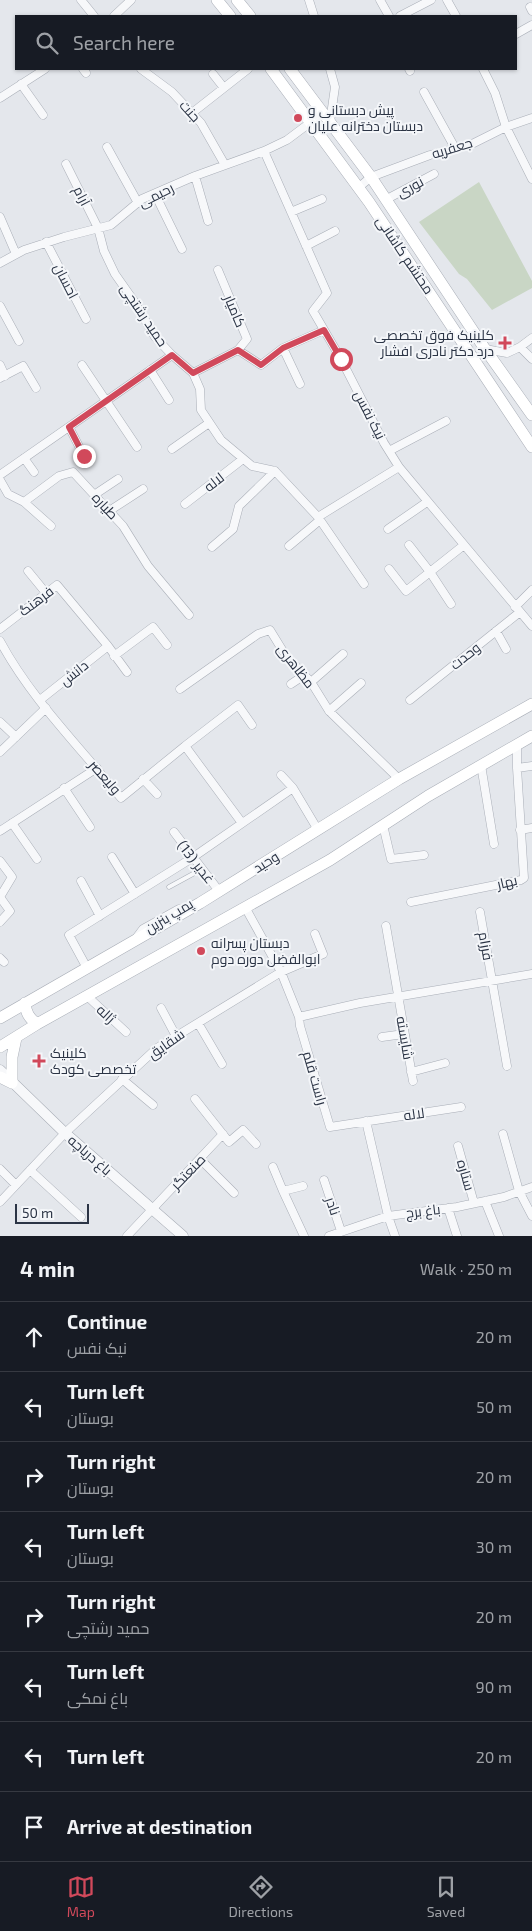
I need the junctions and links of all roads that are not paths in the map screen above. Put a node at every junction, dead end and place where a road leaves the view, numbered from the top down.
1 (81, 0) edge
2 (131, 0) edge
3 (217, 0) edge
4 (237, 0) edge
5 (309, 0) edge
6 (380, 0) edge
7 (431, 0) edge
8 (448, 0) edge
9 (93, 15) edge
10 (115, 15) edge
11 (229, 15) edge
12 (249, 15) edge
13 (314, 15) edge
14 (388, 15) edge
15 (402, 15) edge
16 (456, 15) edge
17 (532, 25) edge
18 (517, 33) edge
19 (43, 70) edge
20 (142, 70) edge
21 (247, 70) edge
22 (272, 70) edge
23 (291, 70) edge
24 (330, 70) edge
25 (483, 70) edge
26 (213, 74) dead end
27 (21, 84) junction
28 (224, 88) junction
29 (424, 92) dead end
30 (0, 98) edge
31 (43, 114) dead end
32 (192, 114) junction
33 (327, 117) junction
34 (532, 118) edge
35 (311, 122) junction
36 (506, 127) junction
37 (108, 146) dead end
38 (455, 148) junction
39 (264, 151) junction
40 (66, 164) dead end
41 (225, 165) junction
42 (434, 174) dead end
43 (195, 176) junction
44 (372, 177) junction
45 (532, 178) edge
46 (358, 188) junction
47 (155, 194) junction
48 (322, 199) dead end
49 (387, 199) junction
50 (138, 203) junction
51 (291, 212) junction
52 (0, 217) edge
53 (208, 221) dead end
54 (98, 228) junction
55 (335, 231) dead end
56 (46, 242) junction
57 (306, 246) junction
58 (182, 249) dead end
59 (16, 254) junction
60 (0, 263) edge
61 (218, 270) dead end
62 (0, 306) edge
63 (86, 319) dead end
64 (324, 330) junction
65 (532, 338) edge
66 (20, 341) dead end
67 (520, 347) junction
68 (283, 348) junction
69 (485, 348) junction
70 (238, 350) junction
71 (507, 353) junction
72 (172, 355) junction
73 (532, 359) edge
74 (82, 365) dead end
75 (0, 366) edge
76 (499, 366) junction
77 (150, 370) junction
78 (193, 373) junction
79 (2, 377) edge
80 (300, 384) dead end
81 (36, 388) dead end
82 (107, 400) junction
83 (169, 400) dead end
84 (532, 415) edge
85 (446, 420) dead end
86 (209, 423) junction
87 (69, 427) junction
88 (136, 447) dead end
89 (532, 447) edge
90 (172, 449) dead end
91 (389, 451) junction
92 (84, 456) dead end
93 (24, 458) junction
94 (243, 459) junction
95 (399, 467) junction
96 (275, 471) junction
97 (34, 472) dead end
98 (0, 475) edge
99 (118, 479) dead end
100 (0, 480) edge
101 (143, 489) dead end
102 (94, 495) junction
103 (24, 502) junction
104 (428, 502) junction
105 (185, 504) dead end
106 (109, 511) junction
107 (319, 519) junction
108 (51, 526) dead end
109 (388, 529) dead end
110 (410, 545) dead end
111 (464, 545) junction
112 (289, 546) dead end
113 (212, 547) dead end
114 (389, 569) dead end
115 (28, 571) dead end
116 (430, 572) junction
117 (364, 584) dead end
118 (532, 590) edge
119 (46, 593) junction
120 (451, 604) dead end
121 (518, 610) junction
122 (189, 615) dead end
123 (532, 626) edge
124 (0, 629) edge
125 (496, 631) junction
126 (0, 641) edge
127 (167, 645) dead end
128 (108, 646) junction
129 (506, 649) dead end
130 (7, 654) junction
131 (343, 654) dead end
132 (114, 656) junction
133 (1, 660) edge
134 (128, 672) dead end
135 (303, 676) junction
136 (310, 682) junction
137 (361, 683) dead end
138 (292, 684) dead end
139 (180, 689) dead end
140 (40, 700) junction
141 (410, 700) dead end
142 (532, 704) edge
143 (46, 708) junction
144 (329, 711) junction
145 (0, 722) edge
146 (252, 725) dead end
147 (532, 736) edge
148 (16, 737) junction
149 (517, 745) junction
150 (184, 746) junction
151 (0, 752) edge
152 (482, 765) junction
153 (532, 766) edge
154 (97, 768) junction
155 (517, 768) junction
156 (281, 776) dead end
157 (399, 779) junction
158 (143, 780) junction
159 (64, 788) junction
160 (294, 788) junction
161 (157, 794) dead end
162 (12, 823) junction
163 (242, 823) junction
164 (384, 825) junction
165 (90, 827) dead end
166 (532, 828) edge
167 (318, 830) junction
168 (520, 830) junction
169 (0, 831) edge
170 (174, 832) dead end
171 (494, 844) dead end
172 (424, 855) dead end
173 (112, 857) dead end
174 (192, 858) junction
175 (37, 859) dead end
176 (0, 861) edge
177 (202, 869) junction
178 (81, 881) dead end
179 (169, 887) dead end
180 (219, 891) junction
181 (135, 894) junction
182 (0, 897) edge
183 (410, 902) dead end
184 (245, 907) junction
185 (480, 912) dead end
186 (100, 916) junction
187 (0, 922) edge
188 (386, 926) dead end
189 (315, 934) dead end
190 (87, 968) junction
191 (281, 972) junction
192 (532, 974) edge
193 (492, 980) junction
194 (86, 996) junction
195 (398, 996) junction
196 (25, 1003) junction
197 (161, 1008) dead end
198 (299, 1017) junction
199 (0, 1018) edge
200 (198, 1023) junction
201 (37, 1024) junction
202 (126, 1032) dead end
203 (404, 1034) junction
204 (176, 1036) junction
205 (382, 1037) dead end
206 (16, 1038) junction
207 (0, 1047) edge
208 (445, 1063) dead end
209 (222, 1064) dead end
210 (507, 1066) dead end
211 (0, 1070) edge
212 (411, 1072) junction
213 (0, 1077) edge
214 (122, 1079) junction
215 (413, 1081) dead end
216 (12, 1083) junction
217 (194, 1099) dead end
218 (153, 1106) dead end
219 (462, 1107) dead end
220 (366, 1121) junction
221 (65, 1133) junction
222 (223, 1134) junction
223 (503, 1134) dead end
224 (256, 1144) dead end
225 (458, 1146) dead end
226 (200, 1159) junction
227 (273, 1167) dead end
228 (0, 1169) edge
229 (30, 1170) junction
230 (324, 1180) dead end
231 (16, 1185) junction
232 (303, 1186) dead end
233 (532, 1187) edge
234 (283, 1191) junction
235 (519, 1191) junction
236 (234, 1192) dead end
237 (485, 1201) junction
238 (0, 1202) edge
239 (474, 1203) junction
240 (448, 1208) junction
241 (152, 1209) junction
242 (388, 1216) junction
243 (532, 1216) edge
244 (81, 1217) dead end
245 (341, 1231) junction
246 (127, 1236) edge
247 (183, 1236) edge
248 (304, 1236) edge
249 (329, 1236) edge
250 (395, 1236) edge
251 (458, 1236) edge
252 (499, 1236) edge

1 - 9 street
2 - 10 street
3 - 11 main road
4 - 12 main road
5 - 13 street
6 - 14 street
7 - 15 street
8 - 16 street
17 - 18 street
19 - 27 street
20 - 32 street, جنت
21 - 28 street
22 - 35 main road, محتشم کاشانی
23 - 33 main road, محتشم کاشانی
24 - 33 street
25 - 36 street
26 - 28 street
27 - 30 street
27 - 31 street
28 - 32 street
29 - 38 street
32 - 41 street, جنت
33 - 35 street, رحیمی
33 - 44 main road, محتشم کاشانی
34 - 36 street, جعفریه
35 - 39 street, رحیمی
35 - 46 main road, محتشم کاشانی
36 - 38 street, جعفریه
36 - 45 street
37 - 50 street
38 - 44 street, جعفریه
39 - 41 street, رحیمی
39 - 51 street, نیک نفس
40 - 54 street, آرام
41 - 43 street, رحیمی
42 - 49 street, نوری
43 - 47 street, رحیمی
43 - 53 street
44 - 46 street, جعفریه
44 - 49 main road, محتشم کاشانی
46 - 89 main road, محتشم کاشانی
47 - 50 street, رحیمی
47 - 58 street
48 - 51 street
49 - 69 main road, محتشم کاشانی
50 - 54 street, رحیمی
51 - 57 street, نیک نفس
52 - 59 street
54 - 56 street, رحیمی
54 - 72 street, حمید رشتچی
55 - 57 street
56 - 59 street, رحیمی
56 - 63 street, احسان
57 - 64 street, نیک نفس
59 - 60 street, رحیمی
61 - 70 street, کامیار
62 - 66 street
64 - 68 street
64 - 91 street, نیک نفس
65 - 67 street
67 - 71 street
67 - 73 street
68 - 70 street
68 - 80 street
69 - 71 street
69 - 76 main road, محتشم کاشانی
70 - 78 street
71 - 76 street
72 - 77 street
72 - 78 street, حمید رشتچی
74 - 82 street
75 - 79 street
76 - 84 main road, محتشم کاشانی
77 - 82 street
77 - 83 street
78 - 86 street
79 - 81 street
82 - 87 street
82 - 88 street
85 - 91 street
86 - 90 street
86 - 94 street
87 - 92 street
87 - 93 street
91 - 95 street, نیک نفس
93 - 97 street
93 - 98 street
94 - 96 street
94 - 105 street, لاله
95 - 104 street, نیک نفس
95 - 107 street
96 - 107 street
96 - 113 street
99 - 102 street
100 - 103 street
101 - 106 street
102 - 103 street, طیاره
102 - 106 street, طیاره
103 - 108 street
104 - 109 street
104 - 111 street, نیک نفس
106 - 122 street, طیاره
107 - 112 street
107 - 117 street
110 - 116 street
111 - 116 street
111 - 121 street, نیک نفس
114 - 116 street
115 - 119 street
116 - 120 street
118 - 121 street, وحدت
119 - 124 street, فرهنگ
119 - 128 street, فرهنگ
121 - 123 street, نیک نفس
121 - 125 street, وحدت
125 - 129 street
125 - 141 street, وحدت
126 - 130 street, ولیعصر
127 - 132 street
128 - 132 street
128 - 140 street, دانش
130 - 133 street
130 - 140 street, ولیعصر
131 - 136 street
132 - 134 street
135 - 136 street, مظاهری
135 - 138 street
135 - 139 street, مظاهری
136 - 144 street, مظاهری
137 - 144 street
140 - 143 street, ولیعصر
142 - 157 main road, وحید
143 - 148 street
143 - 154 street, ولیعصر
144 - 157 street, مظاهری
145 - 148 street
146 - 150 street, ولیعصر
147 - 149 main road, وحید
148 - 151 street
149 - 152 main road, وحید
149 - 155 street, بهار
150 - 158 street, ولیعصر
150 - 163 street
152 - 164 main road, وحید
152 - 171 street
153 - 155 street
154 - 158 street, ولیعصر
154 - 159 street
155 - 168 street, بهار
156 - 160 street
157 - 167 main road, وحید
158 - 161 street
159 - 162 street
159 - 165 street
160 - 163 street
160 - 167 street
162 - 169 street
162 - 175 street
163 - 174 street
164 - 172 street
164 - 184 main road, وحید
166 - 168 street
167 - 180 main road, وحید
168 - 183 street, بهار
170 - 174 street, غدیر (13)
173 - 181 street
174 - 177 street, غدیر (13)
174 - 181 street
176 - 182 street
177 - 179 lane
177 - 180 street, غدیر (13)
178 - 186 street
180 - 190 main road, وحید
181 - 186 street
182 - 187 street
184 - 191 street, راست قلم
184 - 194 main road, وحید
185 - 193 street, فرزام
186 - 190 street
188 - 195 street
189 - 191 street, شقایق
190 - 196 main road, وحید
191 - 198 street, راست قلم
191 - 200 street, شقایق
192 - 193 street
193 - 195 street
193 - 210 street
194 - 201 main road, وحید
194 - 202 street, ژاله
195 - 198 street
195 - 203 street, شایسته
196 - 199 main road, وحید
196 - 201 main road
197 - 204 street
198 - 220 street, راست قلم
200 - 204 street, شقایق
200 - 209 street
201 - 206 main road, وحید
203 - 205 street
203 - 212 street, شایسته
204 - 214 street, شقایق
206 - 207 main road, وحید
206 - 216 main road
208 - 212 street
211 - 216 street, باغ دریاچه
212 - 215 street, شایسته
213 - 216 main road
214 - 218 street
214 - 221 street, شقایق
216 - 221 street, باغ دریاچه
217 - 222 street
219 - 220 street, لاله
220 - 242 street
221 - 229 street, شقایق
221 - 241 street, باغ دریاچه
222 - 224 street
222 - 226 street, صنعتگر
223 - 235 street
225 - 239 street, ستاره
226 - 236 street
226 - 241 street, صنعتگر
227 - 234 street
228 - 231 street
229 - 231 street, شقایق
229 - 244 street
230 - 245 street, نادر
231 - 238 street, شقایق
232 - 234 street
233 - 235 street, باغ برج
234 - 248 street
235 - 237 street, باغ برج
235 - 243 street
237 - 239 street, باغ برج
237 - 252 street
239 - 240 street, باغ برج
240 - 242 street, باغ برج
240 - 251 street
241 - 246 street, صنعتگر
241 - 247 street, باغ دریاچه
242 - 245 street, باغ برج
242 - 250 street
245 - 249 street, باغ برج

